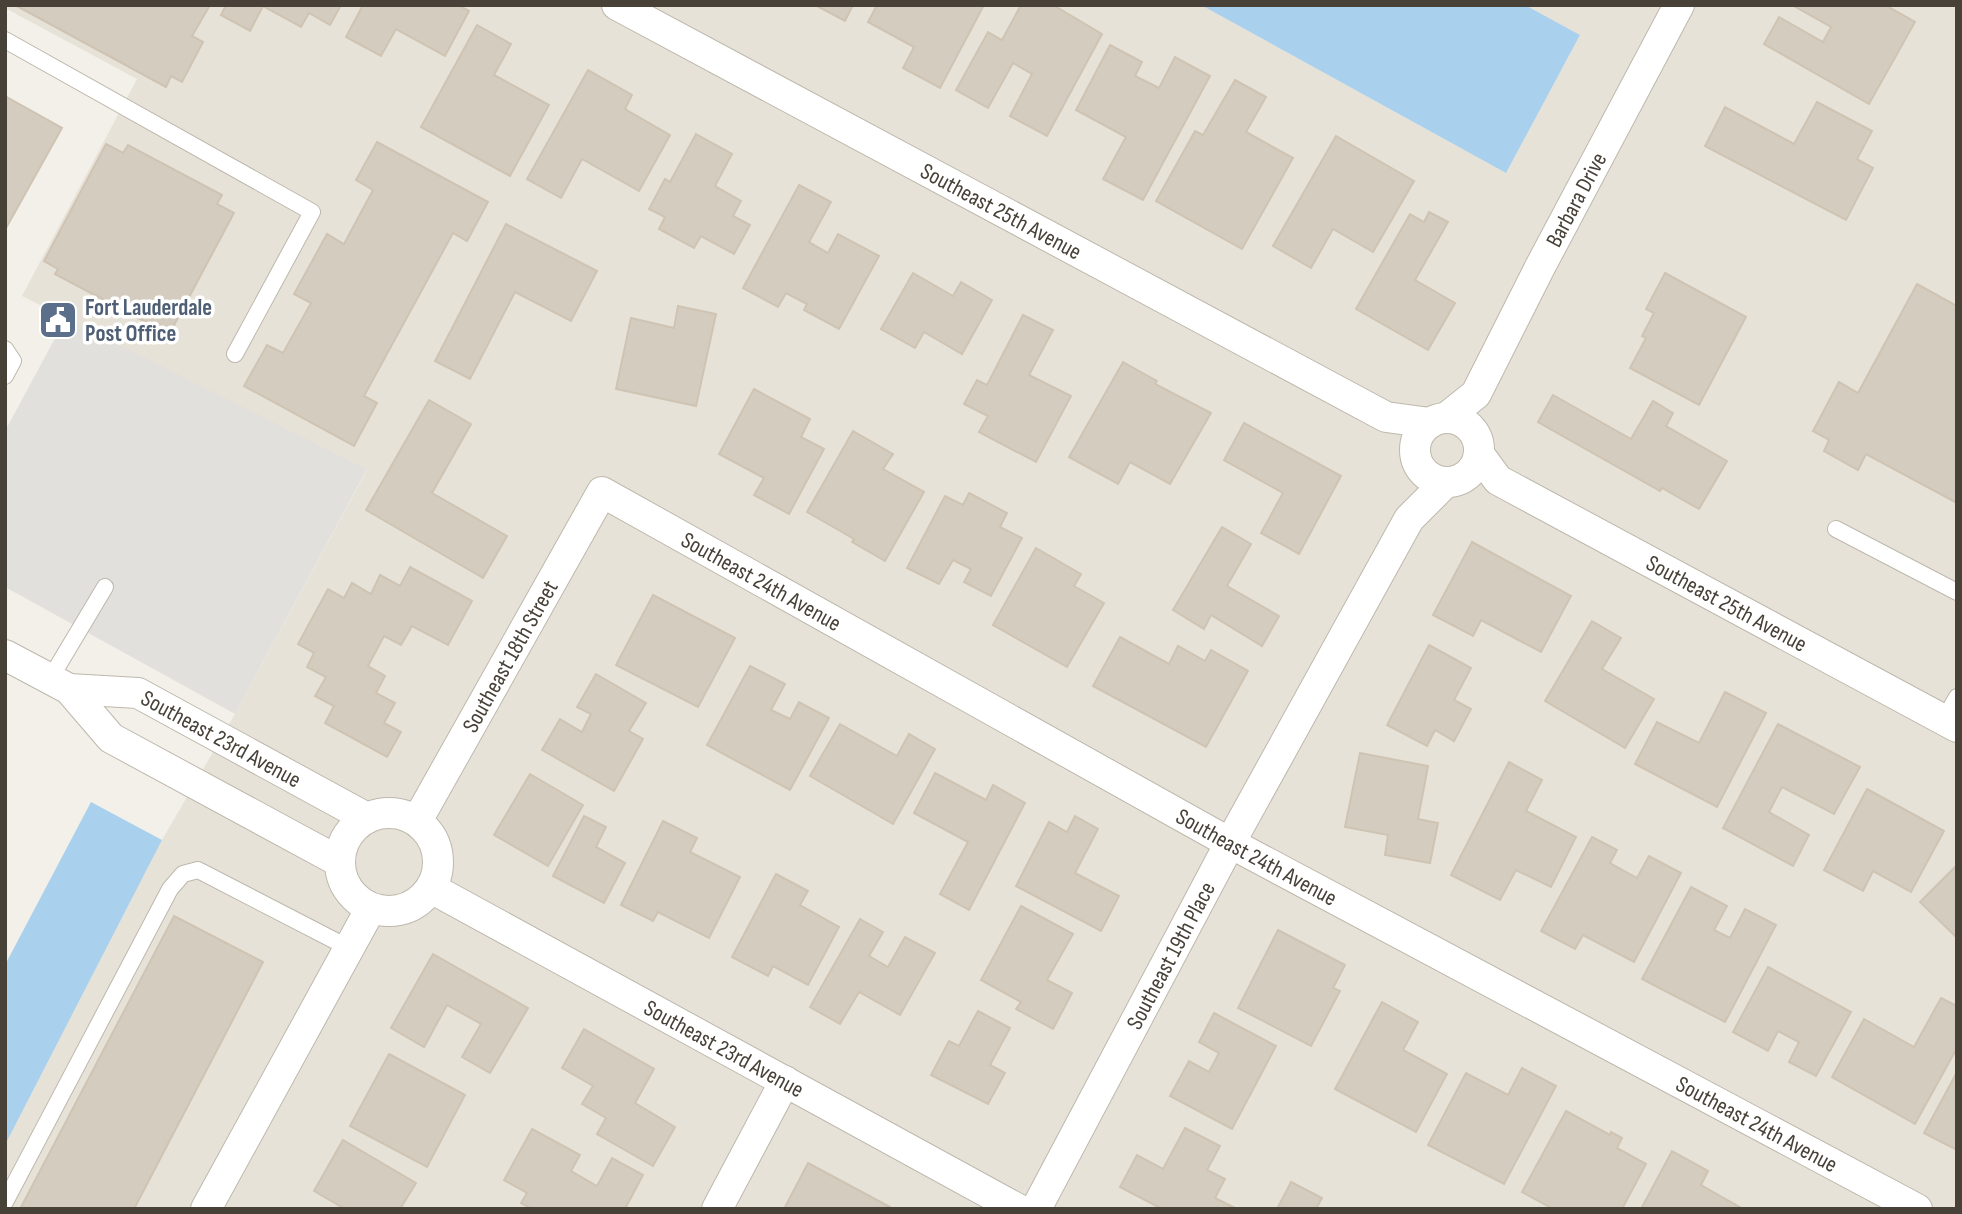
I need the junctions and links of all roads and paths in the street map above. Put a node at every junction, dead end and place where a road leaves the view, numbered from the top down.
1 (617, 5) edge
2 (1679, 5) edge
3 (5, 40) edge
4 (5, 349) edge
5 (235, 354) dead end
6 (5, 376) edge
7 (1476, 394) junction
8 (1386, 417) junction
9 (1438, 421) junction
10 (1476, 443) junction
11 (1436, 471) junction
12 (1498, 480) junction
13 (602, 492) joint
14 (1836, 529) dead end
15 (105, 587) dead end
16 (1957, 592) edge
17 (5, 655) edge
18 (60, 684) junction
19 (1953, 715) edge
20 (367, 818) junction
21 (417, 821) junction
22 (1230, 843) junction
23 (340, 862) junction
24 (431, 888) junction
25 (370, 908) junction
26 (349, 948) junction
27 (785, 1081) junction
28 (5, 1202) edge
29 (206, 1209) edge
30 (717, 1209) edge
31 (1018, 1209) edge
32 (1036, 1209) edge
33 (1917, 1209) edge

1 - 8 street, Southeast 25th Avenue
2 - 7 street, Barbara Drive
3 - 5 lane
4 - 6 lane
7 - 9 street, Barbara Drive
7 - 10 street, Barbara Drive
8 - 9 street, Southeast 25th Avenue
8 - 11 street, Southeast 25th Avenue
9 - 10 street
9 - 11 street
10 - 11 street
10 - 12 street, Southeast 25th Avenue
11 - 12 street, Southeast 25th Avenue
11 - 22 street, Southeast 19th Place
12 - 19 street, Southeast 25th Avenue
13 - 21 street, Southeast 18th Street
13 - 22 street, Southeast 24th Avenue
14 - 16 lane
15 - 18 lane
17 - 18 street, Southeast 23rd Avenue
18 - 20 street, Southeast 23rd Avenue
18 - 23 street, Southeast 23rd Avenue
20 - 21 street
20 - 23 street
21 - 24 street
22 - 32 street, Southeast 19th Place
22 - 33 street, Southeast 24th Avenue
23 - 25 street
24 - 25 street
24 - 27 street, Southeast 23rd Avenue
25 - 26 street
26 - 28 lane
26 - 29 street
27 - 30 street
27 - 31 street, Southeast 23rd Avenue

